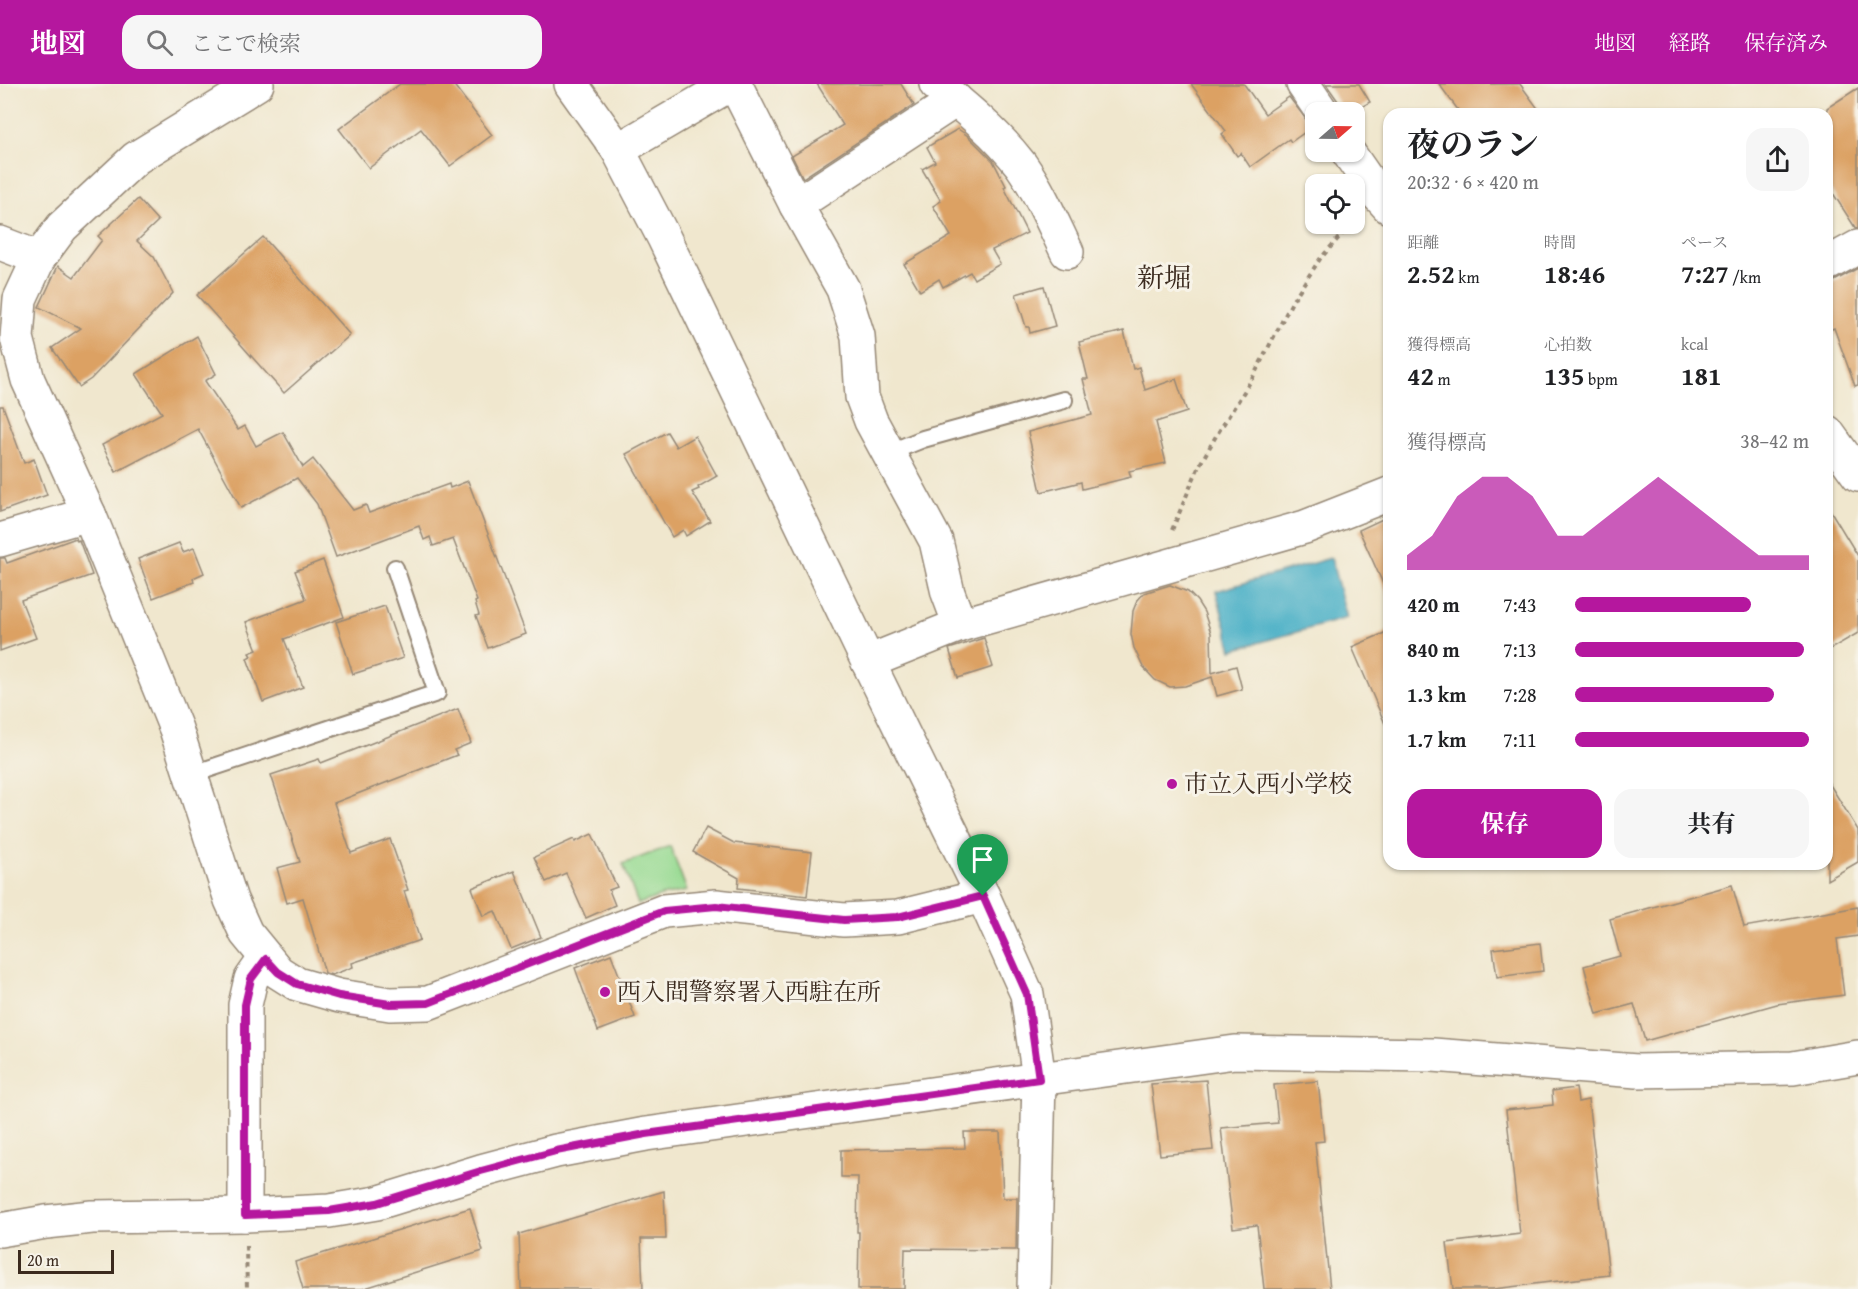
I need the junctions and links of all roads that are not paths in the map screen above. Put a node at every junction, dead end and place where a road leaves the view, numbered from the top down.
1 (257, 84) edge
2 (572, 84) edge
3 (733, 84) edge
4 (1303, 84) edge
5 (946, 92) edge
6 (1315, 102) edge
7 (618, 150) junction
8 (1355, 162) edge
9 (1383, 200) edge
10 (796, 205) junction
11 (0, 243) edge
12 (1858, 247) edge
13 (1067, 252) dead end
14 (39, 258) junction
15 (1833, 261) edge
16 (1064, 400) dead end
17 (1833, 440) edge
18 (888, 453) junction
19 (1858, 475) edge
20 (1383, 496) edge
21 (89, 514) junction
22 (0, 540) edge
23 (395, 568) dead end
24 (960, 625) junction
25 (868, 662) junction
26 (190, 775) junction
27 (983, 896) junction
28 (266, 959) junction
29 (1858, 1057) edge
30 (1039, 1079) junction
31 (245, 1215) junction
32 (0, 1230) edge
33 (1034, 1289) edge

1 - 14 street
2 - 7 street
3 - 7 street
3 - 10 street
4 - 6 street
5 - 10 street
5 - 13 street
7 - 25 street
8 - 9 street
10 - 18 street
11 - 14 street
12 - 15 street
14 - 21 street
16 - 18 lane
17 - 19 street
18 - 24 street
20 - 24 street
21 - 22 street
21 - 26 street
23 - 26 lane
24 - 25 street
25 - 27 street
26 - 28 street
27 - 28 street
27 - 30 street
28 - 31 street
29 - 30 street
30 - 31 street
30 - 33 street
31 - 32 street

